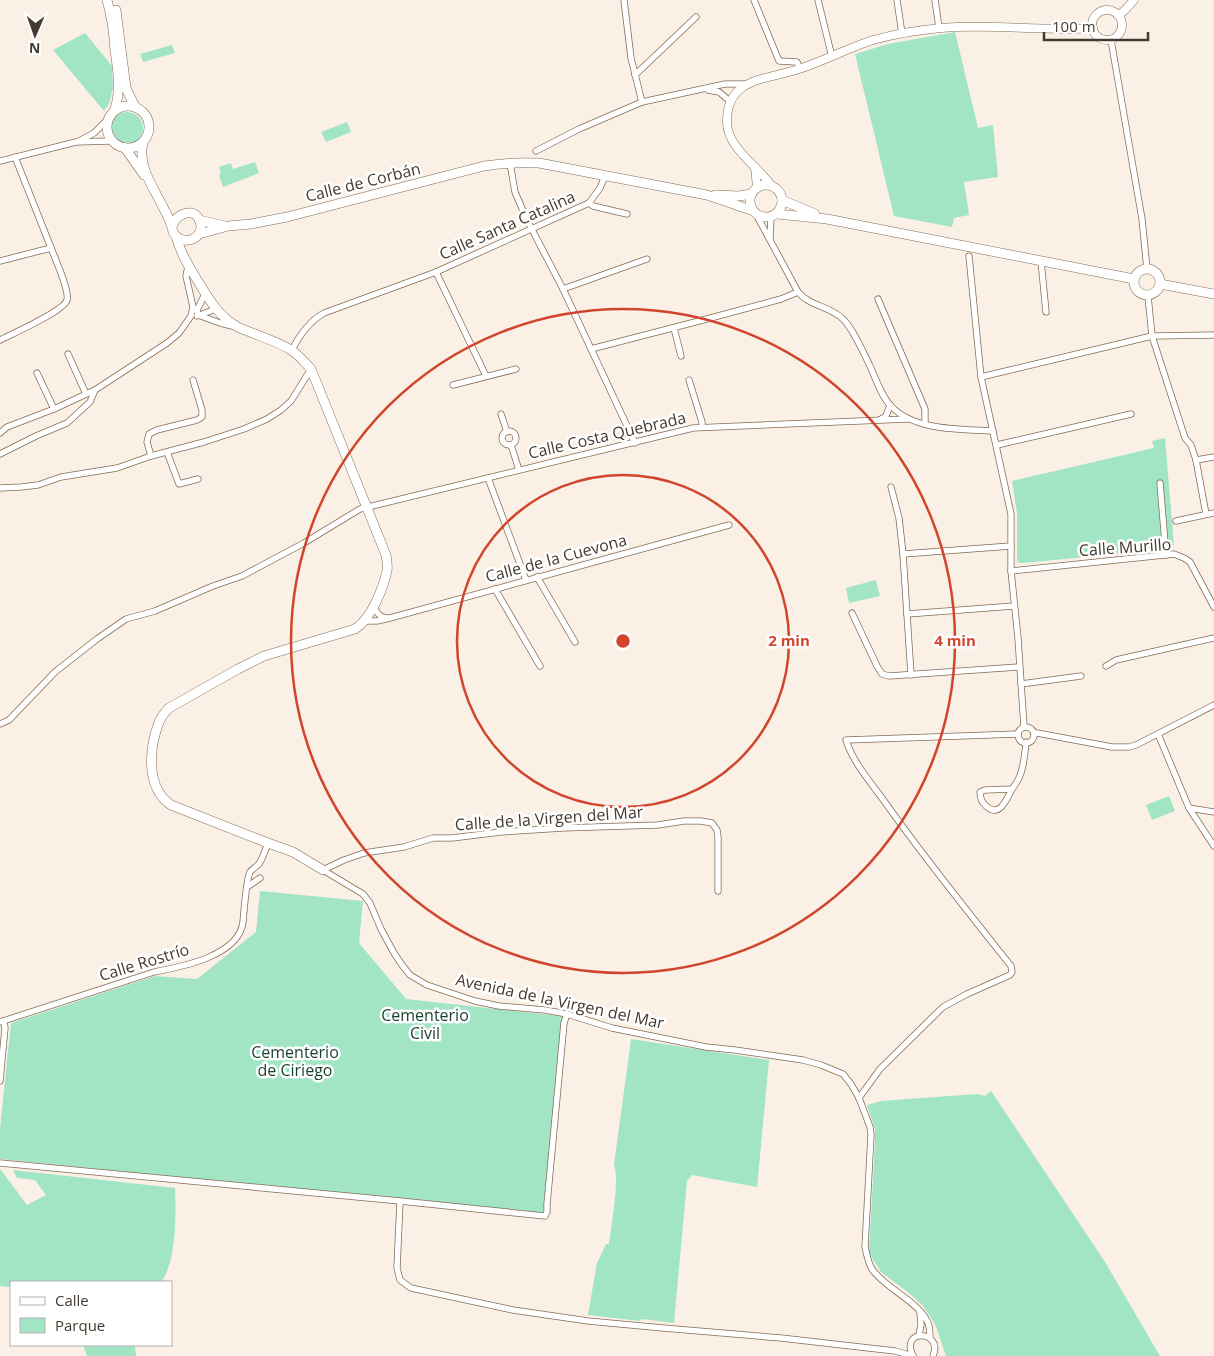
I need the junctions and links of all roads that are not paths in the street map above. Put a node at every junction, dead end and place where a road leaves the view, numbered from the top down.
1 (107, 0) edge
2 (114, 0) edge
3 (624, 0) edge
4 (754, 0) edge
5 (818, 0) edge
6 (897, 0) edge
7 (935, 0) edge
8 (1134, 0) edge
9 (1118, 15) junction
10 (696, 17) dead end
11 (939, 28) junction
12 (1093, 28) junction
13 (902, 34) junction
14 (1111, 40) junction
15 (832, 57) junction
16 (800, 69) junction
17 (635, 75) junction
18 (732, 84) junction
19 (745, 84) junction
20 (703, 89) junction
21 (737, 92) junction
22 (642, 102) junction
23 (731, 102) junction
24 (135, 107) junction
25 (115, 109) junction
26 (107, 120) junction
27 (111, 141) junction
28 (76, 142) junction
29 (143, 142) junction
30 (125, 148) junction
31 (536, 152) dead end
32 (14, 157) junction
33 (0, 161) edge
34 (507, 163) junction
35 (755, 167) junction
36 (605, 176) junction
37 (148, 180) junction
38 (771, 185) junction
39 (754, 190) junction
40 (708, 195) junction
41 (782, 200) junction
42 (589, 203) junction
43 (162, 204) junction
44 (754, 213) junction
45 (181, 214) junction
46 (627, 214) dead end
47 (774, 215) junction
48 (827, 219) junction
49 (199, 220) junction
50 (172, 226) junction
51 (228, 226) junction
52 (532, 230) junction
53 (176, 236) junction
54 (195, 237) junction
55 (770, 239) junction
56 (51, 248) junction
57 (970, 256) dead end
58 (648, 259) dead end
59 (0, 261) edge
60 (1041, 261) junction
61 (187, 263) junction
62 (1147, 269) junction
63 (436, 272) junction
64 (1134, 279) junction
65 (1160, 284) junction
66 (563, 289) junction
67 (798, 292) junction
68 (205, 294) junction
69 (1214, 294) edge
70 (1148, 296) junction
71 (878, 299) dead end
72 (216, 309) junction
73 (1046, 312) dead end
74 (198, 315) junction
75 (187, 323) junction
76 (237, 327) junction
77 (674, 328) junction
78 (1214, 335) edge
79 (1152, 336) junction
80 (0, 340) edge
81 (591, 349) junction
82 (292, 350) junction
83 (68, 354) dead end
84 (681, 356) dead end
85 (311, 369) junction
86 (516, 369) dead end
87 (37, 373) dead end
88 (486, 376) junction
89 (982, 377) junction
90 (194, 380) dead end
91 (689, 380) dead end
92 (453, 384) dead end
93 (95, 390) junction
94 (86, 394) junction
95 (890, 406) junction
96 (54, 409) junction
97 (501, 414) dead end
98 (1131, 414) dead end
99 (881, 419) junction
100 (908, 419) junction
101 (925, 424) junction
102 (702, 427) junction
103 (993, 431) junction
104 (507, 432) junction
105 (0, 433) edge
106 (635, 442) junction
107 (511, 445) junction
108 (997, 445) junction
109 (167, 452) junction
110 (0, 454) edge
111 (151, 456) junction
112 (1214, 457) edge
113 (1196, 460) junction
114 (519, 470) junction
115 (488, 478) junction
116 (198, 479) dead end
117 (1160, 482) dead end
118 (891, 487) dead end
119 (0, 488) edge
120 (366, 508) junction
121 (1214, 512) edge
122 (1206, 514) junction
123 (1176, 521) dead end
124 (729, 524) dead end
125 (1011, 546) junction
126 (903, 554) junction
127 (1166, 555) junction
128 (1010, 570) junction
129 (537, 577) junction
130 (526, 580) junction
131 (495, 588) junction
132 (374, 606) junction
133 (1014, 606) junction
134 (1214, 607) edge
135 (852, 613) dead end
136 (907, 614) junction
137 (390, 618) junction
138 (365, 621) junction
139 (1214, 638) edge
140 (575, 642) dead end
141 (540, 666) dead end
142 (1106, 666) dead end
143 (1019, 667) junction
144 (911, 675) junction
145 (1081, 676) dead end
146 (1021, 684) junction
147 (1214, 705) edge
148 (0, 724) edge
149 (1024, 727) junction
150 (1018, 734) junction
151 (1034, 734) junction
152 (1158, 734) junction
153 (1026, 742) junction
154 (1012, 789) junction
155 (1190, 808) junction
156 (1214, 812) edge
157 (268, 843) junction
158 (1214, 846) edge
159 (323, 870) junction
160 (260, 878) dead end
161 (247, 887) junction
162 (718, 891) dead end
163 (567, 1014) junction
164 (2, 1022) edge
165 (0, 1081) edge
166 (860, 1098) junction
167 (0, 1163) edge
168 (400, 1201) junction
169 (920, 1312) junction
170 (919, 1335) junction
171 (930, 1338) junction
172 (912, 1341) junction
173 (895, 1351) junction
174 (913, 1356) edge
175 (933, 1356) edge

1 - 25 main road
2 - 24 main road
3 - 17 street
4 - 16 street
5 - 15 street
6 - 13 street
7 - 11 street
8 - 9 street
9 - 12 street
9 - 14 street
10 - 17 street
11 - 12 street
11 - 13 street
12 - 14 street
13 - 15 street
14 - 62 street
15 - 16 street
16 - 19 street
17 - 22 street
18 - 19 street
18 - 20 street
18 - 21 street
19 - 21 street
20 - 22 street
20 - 23 street
21 - 23 street
22 - 31 street
23 - 35 street
24 - 25 main road
24 - 29 main road
25 - 26 main road
26 - 27 main road
26 - 28 street
27 - 28 street
27 - 30 main road
28 - 32 street
29 - 30 main road
29 - 37 main road
30 - 37 main road
32 - 33 street
32 - 56 street
34 - 36 main road, Calle de Corbán
34 - 51 main road, Calle de Corbán
34 - 52 street
35 - 38 street
35 - 39 street
36 - 40 main road, Calle de Corbán
36 - 42 street, Calle Santa Catalina
37 - 43 main road
38 - 39 main road
38 - 41 main road
39 - 40 main road
39 - 44 main road
40 - 44 main road
41 - 47 main road
41 - 48 main road
42 - 46 street, Calle Santa Catalina
42 - 52 street, Calle Santa Catalina
43 - 45 main road
43 - 50 main road
44 - 47 main road
44 - 55 street
45 - 49 main road
45 - 50 main road
47 - 48 main road
47 - 55 street
48 - 60 main road
49 - 51 main road, Calle de Corbán
49 - 54 main road
50 - 53 main road
51 - 54 main road, Calle de Corbán
52 - 63 street, Calle Santa Catalina
52 - 66 street
53 - 54 main road
53 - 61 main road
54 - 61 main road
55 - 67 street
56 - 59 street
56 - 80 street
57 - 89 street
58 - 66 street
60 - 64 main road
60 - 73 street
61 - 68 main road
61 - 75 street
62 - 64 main road
62 - 65 main road
63 - 82 street, Calle Santa Catalina
63 - 88 street, Calle Santa Catalina
64 - 70 main road
65 - 69 main road
65 - 70 main road
66 - 81 street
67 - 77 street
67 - 95 street
68 - 72 main road
68 - 74 street
70 - 79 street
71 - 101 street
72 - 74 street
72 - 76 main road
74 - 75 street
74 - 76 street
75 - 93 street
76 - 82 main road
77 - 81 street
77 - 84 street
78 - 79 street
79 - 89 street
79 - 113 street
81 - 106 street
82 - 85 main road
83 - 94 street
85 - 109 street
85 - 120 main road
86 - 88 street
87 - 96 street
88 - 92 street
89 - 103 street
90 - 111 street
91 - 102 street, Calle Costa Quebrada
93 - 94 street
93 - 110 street
94 - 96 street
95 - 99 street
95 - 100 street
96 - 105 street
97 - 104 street, Calle Costa Quebrada
98 - 108 street
99 - 100 street
99 - 102 street, Calle Costa Quebrada
100 - 101 street
101 - 103 street
102 - 106 street, Calle Costa Quebrada
103 - 108 street
104 - 107 street, Calle Costa Quebrada
104 - 107 street, Calle Costa Quebrada
106 - 114 street, Calle Costa Quebrada
107 - 114 street, Calle Costa Quebrada
108 - 125 street
109 - 111 street
109 - 116 street
111 - 119 street
112 - 113 street
113 - 122 street
114 - 115 street, Calle Costa Quebrada
115 - 120 street, Calle Costa Quebrada
115 - 130 street
117 - 127 street
118 - 126 street
120 - 132 main road
120 - 148 street
121 - 122 street
122 - 123 street
124 - 129 street, Calle de la Cuevona
125 - 126 street
125 - 128 street
126 - 136 street
127 - 128 street, Calle Murillo
127 - 134 street, Calle Murillo
128 - 133 street
129 - 130 street, Calle de la Cuevona
129 - 140 street
130 - 131 street, Calle de la Cuevona
131 - 137 street, Calle de la Cuevona
131 - 141 street
132 - 137 street
132 - 138 main road
133 - 136 street
133 - 143 street
135 - 144 street
136 - 144 street
137 - 138 street, Calle de la Cuevona
138 - 157 main road, Avenida de la Virgen del Mar
139 - 142 street
143 - 144 street
143 - 146 street
145 - 146 street
146 - 149 street
147 - 152 street
149 - 150 street
149 - 151 street
150 - 153 street
150 - 166 street
151 - 152 street
151 - 153 street
152 - 155 street
153 - 154 street
154 - 154 street
155 - 156 street
155 - 158 street
157 - 159 main road, Avenida de la Virgen del Mar
157 - 161 street, Calle Rostrío
159 - 162 street, Calle de la Virgen del Mar
159 - 163 street, Avenida de la Virgen del Mar
160 - 161 street
161 - 164 street, Calle Rostrío
163 - 166 street, Avenida de la Virgen del Mar
163 - 168 street
164 - 165 street
166 - 169 street, Avenida de la Virgen del Mar
167 - 168 street
168 - 173 street
169 - 170 street
169 - 171 street, Avenida de la Virgen del Mar
170 - 171 street
170 - 172 street
171 - 175 street, Avenida de la Virgen del Mar
172 - 173 street
172 - 174 street
173 - 174 street

